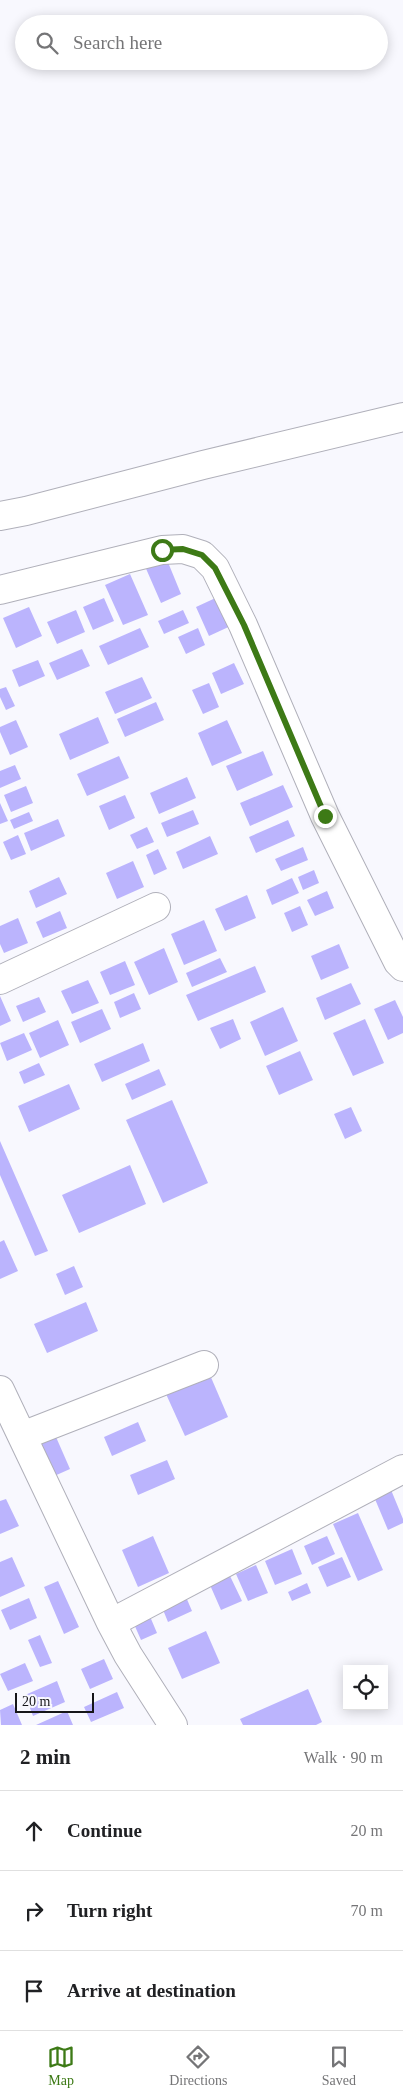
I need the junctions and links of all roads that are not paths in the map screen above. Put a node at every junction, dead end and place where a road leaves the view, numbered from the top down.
1 (403, 417) edge
2 (0, 516) edge
3 (0, 590) edge
4 (156, 907) dead end
5 (403, 968) edge
6 (0, 980) edge
7 (204, 1365) dead end
8 (0, 1390) edge
9 (22, 1436) junction
10 (403, 1469) edge
11 (111, 1623) junction
12 (173, 1725) edge

1 - 2 street
3 - 5 street
4 - 6 street
7 - 9 street
8 - 9 street
9 - 11 street
10 - 11 street
11 - 12 street

